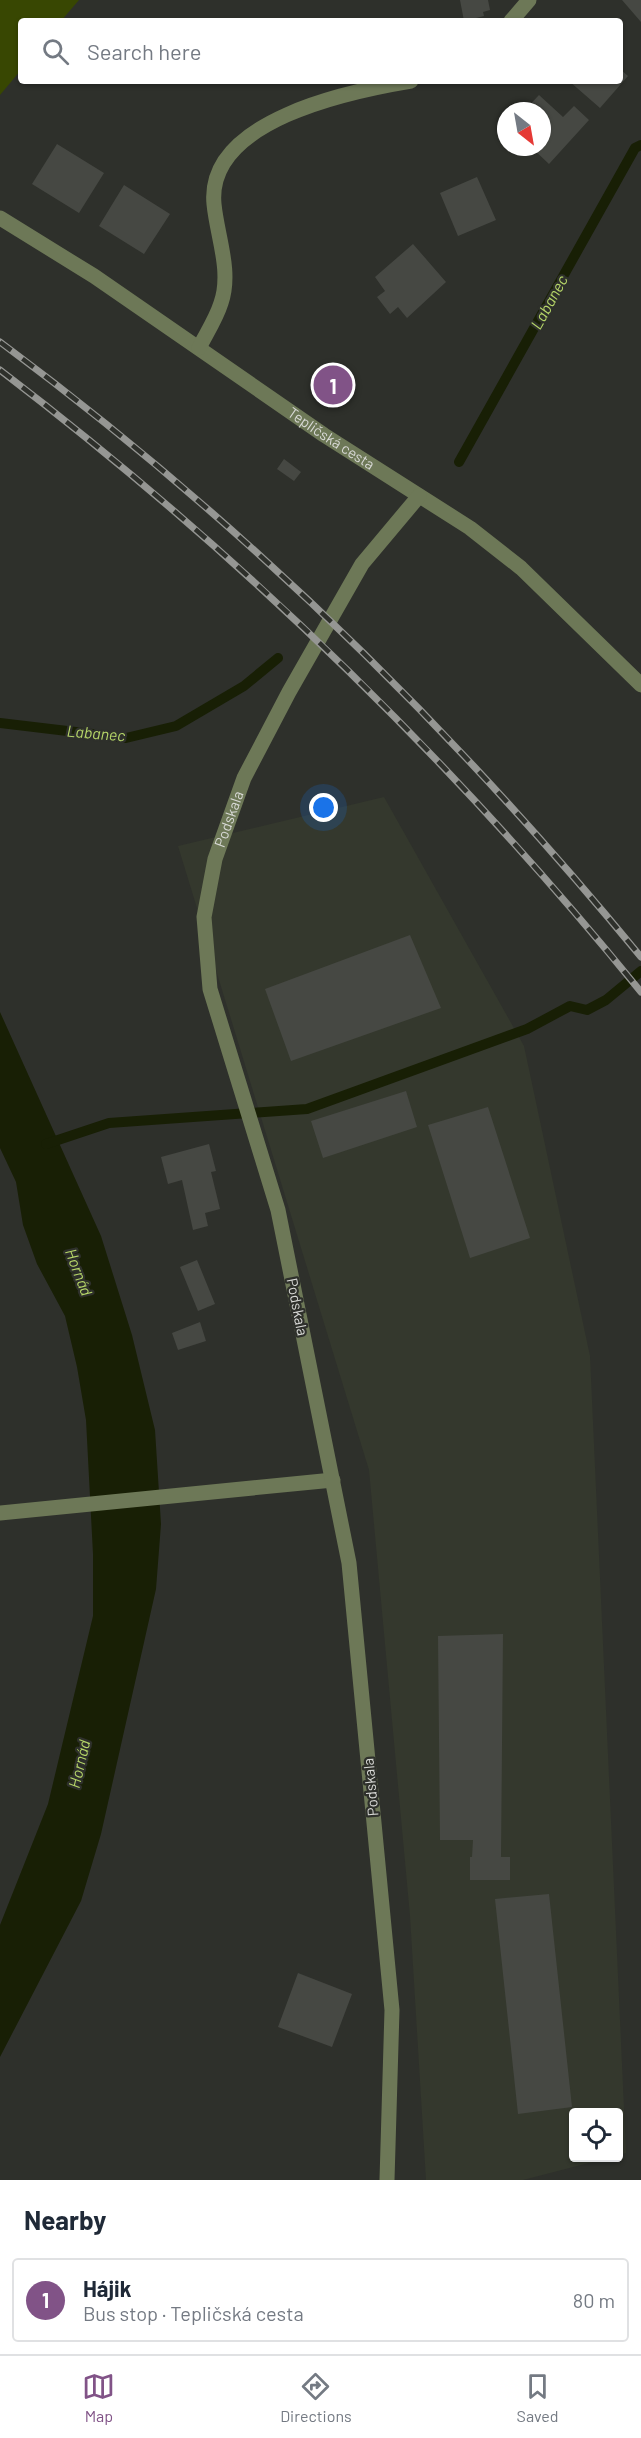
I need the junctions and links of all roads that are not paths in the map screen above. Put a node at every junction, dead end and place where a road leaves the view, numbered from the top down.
1 (529, 0) edge
2 (514, 18) edge
3 (393, 84) edge
4 (0, 218) edge
5 (199, 348) junction
6 (419, 496) junction
7 (641, 685) edge
8 (333, 1480) junction
9 (0, 1513) edge
10 (387, 2180) edge

1 - 2 street
3 - 5 street
4 - 5 street, Tepličská cesta
5 - 6 street, Tepličská cesta
6 - 7 street, Tepličská cesta
6 - 8 street, Podskala
8 - 9 street
8 - 10 street, Podskala

